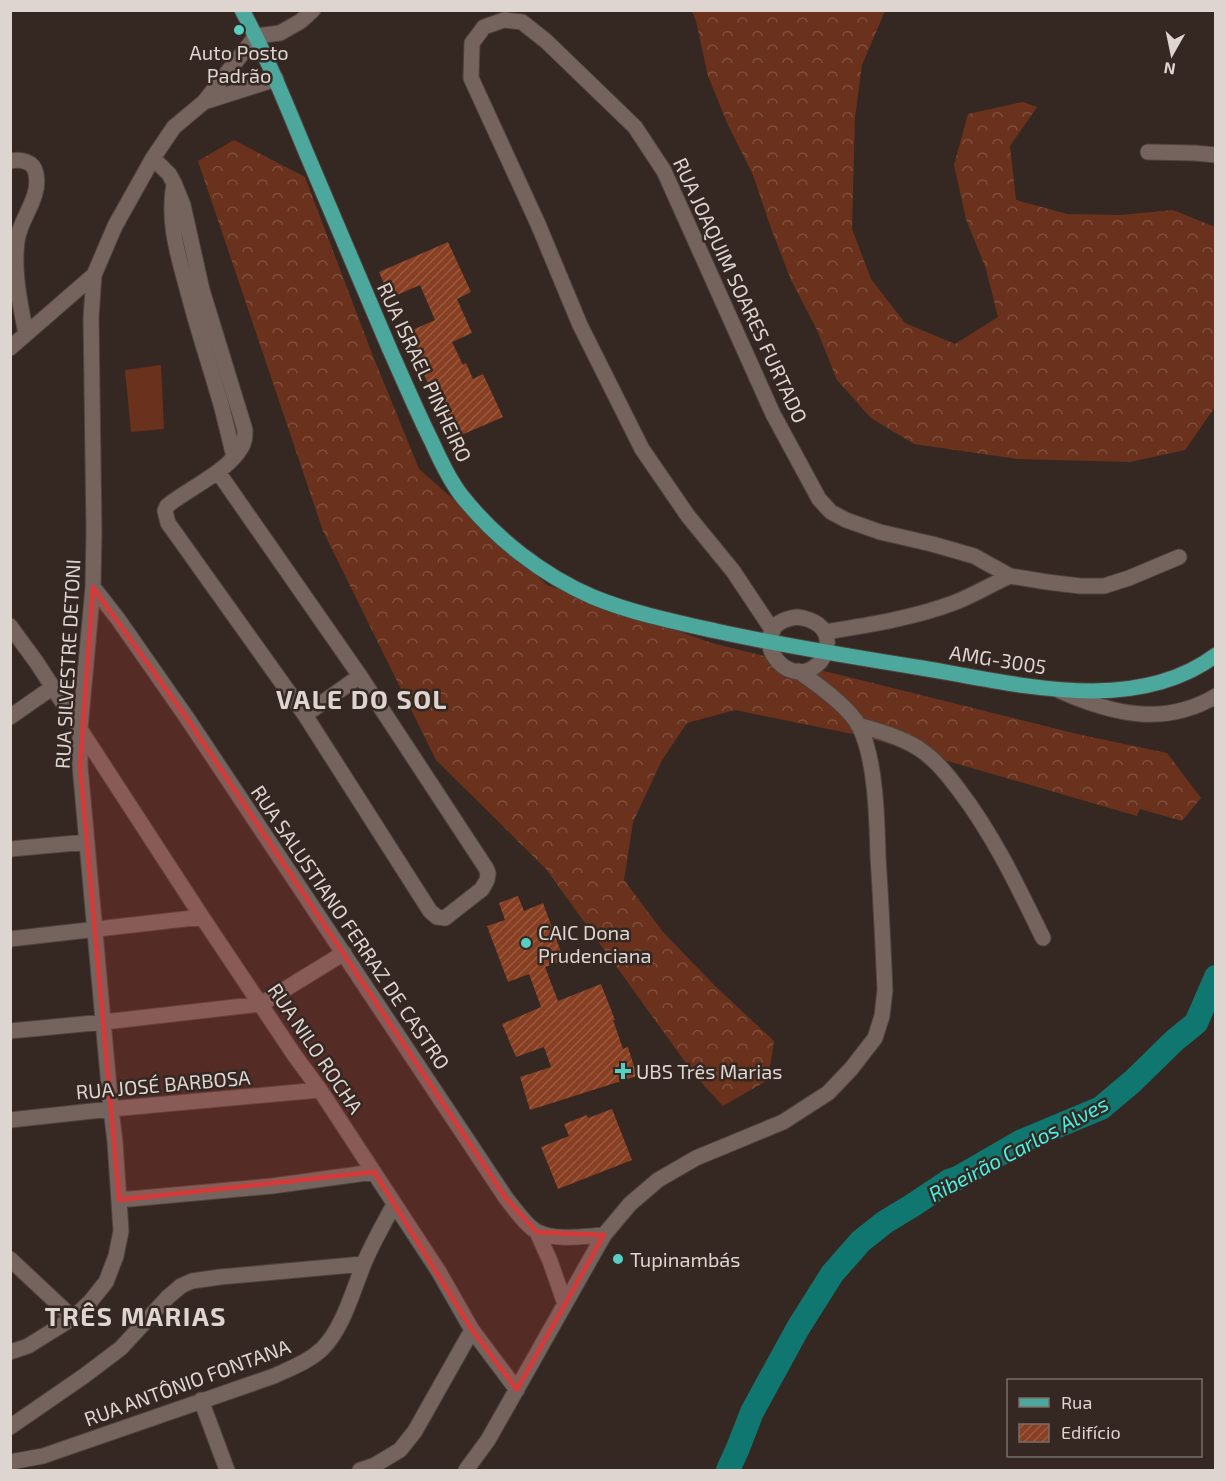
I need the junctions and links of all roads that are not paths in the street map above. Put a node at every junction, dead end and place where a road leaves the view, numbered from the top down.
1 (242, 10) edge
2 (313, 10) edge
3 (256, 36) junction
4 (276, 79) junction
5 (204, 102) junction
6 (1148, 152) dead end
7 (1215, 155) edge
8 (153, 158) junction
9 (10, 161) edge
10 (94, 275) junction
11 (26, 334) junction
12 (10, 348) edge
13 (218, 472) junction
14 (1179, 557) dead end
15 (1010, 576) junction
16 (93, 587) junction
17 (10, 626) edge
18 (825, 632) junction
19 (771, 637) junction
20 (826, 652) junction
21 (1215, 656) edge
22 (798, 671) junction
23 (360, 676) junction
24 (53, 687) junction
25 (1060, 691) junction
26 (1215, 696) edge
27 (305, 715) junction
28 (10, 717) edge
29 (858, 725) junction
30 (80, 729) junction
31 (87, 842) junction
32 (10, 849) edge
33 (202, 917) junction
34 (95, 929) junction
35 (1043, 938) dead end
36 (10, 939) edge
37 (344, 953) junction
38 (261, 1004) junction
39 (104, 1022) junction
40 (10, 1031) edge
41 (320, 1090) junction
42 (111, 1109) junction
43 (10, 1120) edge
44 (374, 1172) junction
45 (119, 1200) junction
46 (394, 1204) junction
47 (537, 1232) junction
48 (604, 1235) junction
49 (10, 1259) edge
50 (363, 1264) junction
51 (565, 1304) junction
52 (73, 1318) junction
53 (472, 1330) junction
54 (10, 1352) edge
55 (517, 1390) junction
56 (201, 1400) junction
57 (10, 1427) edge
58 (10, 1462) edge
59 (40, 1463) edge
60 (227, 1470) edge
61 (360, 1470) edge
62 (466, 1470) edge

1 - 3 main road, RUA ISRAEL PINHEIRO
2 - 3 street
3 - 4 main road, RUA ISRAEL PINHEIRO
3 - 5 street, RUA SILVESTRE DETONI
4 - 5 street, RUA SILVESTRE DETONI
4 - 19 main road, RUA ISRAEL PINHEIRO
5 - 8 street, RUA SILVESTRE DETONI
6 - 7 street
8 - 10 street, RUA SILVESTRE DETONI
8 - 13 street
9 - 11 street
10 - 11 street
10 - 16 street, RUA SILVESTRE DETONI
11 - 12 street
13 - 23 street
13 - 27 street
14 - 15 street, RUA JOAQUIM SOARES FURTADO
15 - 18 street
15 - 19 street, RUA JOAQUIM SOARES FURTADO
16 - 30 street, RUA SILVESTRE DETONI
16 - 37 street, RUA SALUSTIANO FERRAZ DE CASTRO
17 - 24 street, RUA NILO ROCHA
18 - 19 street
18 - 20 street
19 - 20 main road, AMG-3005
19 - 22 street
20 - 22 street
20 - 25 main road, AMG-3005
21 - 25 main road, AMG-3005
22 - 29 street
23 - 27 street
23 - 27 street
24 - 28 street
24 - 30 street, RUA NILO ROCHA
25 - 26 street
29 - 35 street
29 - 48 street
30 - 31 street, RUA SILVESTRE DETONI
30 - 33 street, RUA NILO ROCHA
31 - 32 street
31 - 34 street, RUA SILVESTRE DETONI
33 - 34 street
33 - 38 street, RUA NILO ROCHA
34 - 36 street
34 - 39 street, RUA SILVESTRE DETONI
37 - 38 street
37 - 47 street, RUA SALUSTIANO FERRAZ DE CASTRO
38 - 39 street
38 - 41 street, RUA NILO ROCHA
39 - 40 street
39 - 42 street, RUA SILVESTRE DETONI
41 - 42 street, RUA JOSÉ BARBOSA
41 - 44 street, RUA NILO ROCHA
42 - 43 street, RUA JOSÉ BARBOSA
42 - 45 street, RUA SILVESTRE DETONI
44 - 45 street
44 - 46 street, RUA NILO ROCHA
45 - 52 street, RUA SILVESTRE DETONI
46 - 50 street, RUA ANTÔNIO FONTANA
46 - 53 street, RUA NILO ROCHA
47 - 48 street
47 - 51 street
48 - 51 street
49 - 52 street
50 - 56 street, RUA ANTÔNIO FONTANA
50 - 57 street
51 - 55 street
52 - 54 street, RUA SILVESTRE DETONI
53 - 55 street, RUA NILO ROCHA
53 - 61 street
55 - 62 street
56 - 59 street, RUA ANTÔNIO FONTANA
56 - 60 street
58 - 59 street, RUA ANTÔNIO FONTANA

